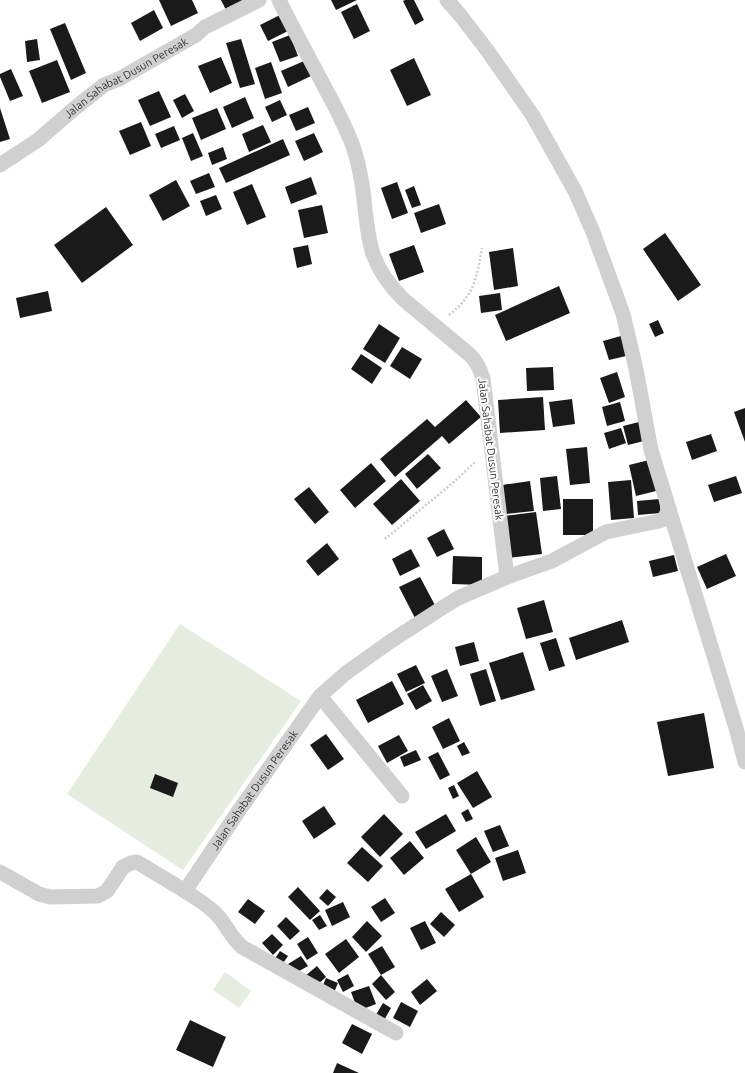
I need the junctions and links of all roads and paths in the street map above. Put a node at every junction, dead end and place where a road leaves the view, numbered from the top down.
1 (259, 0) edge
2 (279, 0) edge
3 (447, 0) edge
4 (0, 165) edge
5 (482, 248) dead end
6 (436, 326) junction
7 (491, 447) junction
8 (669, 509) junction
9 (384, 539) dead end
10 (507, 577) junction
11 (320, 696) junction
12 (745, 762) edge
13 (402, 796) dead end
14 (0, 872) edge
15 (185, 891) junction
16 (396, 1033) dead end

1 - 4 street, Jalan Sahabat Dusun Peresak
2 - 6 street, Jalan Sahabat Dusun Peresak
3 - 8 street
5 - 6 path
6 - 7 street, Jalan Sahabat Dusun Peresak
7 - 9 path
7 - 10 street, Jalan Sahabat Dusun Peresak
8 - 10 street, Jalan Sahabat Dusun Peresak
8 - 12 street
10 - 11 street, Jalan Sahabat Dusun Peresak
11 - 13 street
11 - 15 street, Jalan Sahabat Dusun Peresak
14 - 15 street
15 - 16 street

